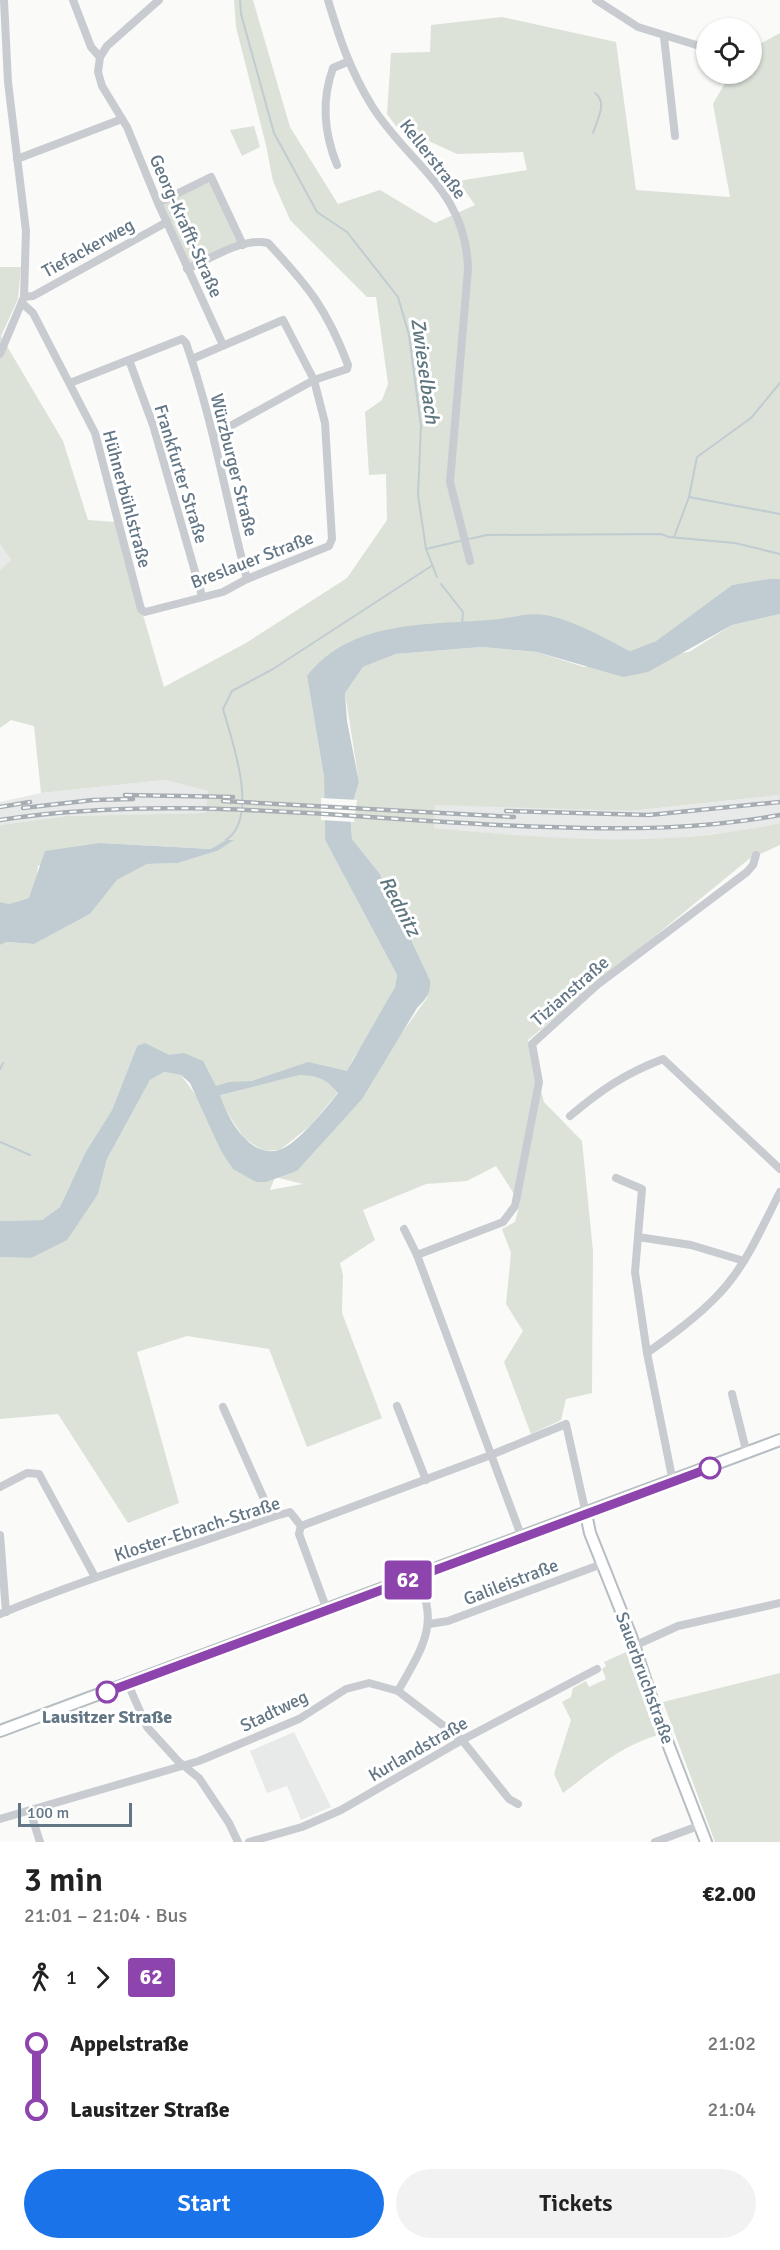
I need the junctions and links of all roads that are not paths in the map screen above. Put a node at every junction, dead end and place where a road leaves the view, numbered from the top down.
1 (4, 0) edge
2 (73, 0) edge
3 (159, 0) edge
4 (328, 0) edge
5 (596, 0) edge
6 (664, 37) junction
7 (696, 45) edge
8 (100, 57) junction
9 (347, 62) junction
10 (4, 83) edge
11 (122, 118) junction
12 (675, 136) dead end
13 (17, 159) junction
14 (337, 165) dead end
15 (158, 203) junction
16 (166, 222) junction
17 (243, 245) junction
18 (187, 269) junction
19 (23, 300) junction
20 (223, 345) junction
21 (0, 354) edge
22 (192, 359) junction
23 (129, 360) junction
24 (314, 380) junction
25 (69, 383) junction
26 (214, 435) junction
27 (470, 561) dead end
28 (247, 579) junction
29 (202, 596) junction
30 (145, 612) joint
31 (756, 855) dead end
32 (570, 1116) dead end
33 (780, 1169) edge
34 (616, 1178) dead end
35 (780, 1192) edge
36 (404, 1229) dead end
37 (638, 1237) junction
38 (417, 1255) junction
39 (744, 1261) junction
40 (647, 1353) junction
41 (732, 1394) dead end
42 (397, 1406) dead end
43 (223, 1407) dead end
44 (780, 1440) edge
45 (747, 1454) junction
46 (491, 1455) junction
47 (426, 1480) junction
48 (673, 1482) junction
49 (0, 1487) edge
50 (586, 1514) junction
51 (272, 1517) junction
52 (301, 1526) junction
53 (0, 1535) edge
54 (522, 1538) junction
55 (602, 1564) junction
56 (95, 1577) junction
57 (415, 1578) junction
58 (780, 1603) edge
59 (327, 1611) junction
60 (3, 1613) edge
61 (429, 1624) junction
62 (634, 1646) junction
63 (597, 1669) dead end
64 (128, 1684) junction
65 (398, 1691) junction
66 (0, 1731) edge
67 (462, 1740) junction
68 (185, 1766) junction
69 (518, 1804) dead end
70 (30, 1811) junction
71 (0, 1819) edge
72 (700, 1826) junction
73 (40, 1842) edge
74 (238, 1842) edge
75 (249, 1842) edge
76 (655, 1842) edge
77 (706, 1842) edge

1 - 10 street
2 - 8 street
3 - 8 street
4 - 9 street, Kellerstraße
5 - 6 street
6 - 7 street
6 - 12 street
8 - 11 street, Georg-Krafft-Straße
9 - 14 street
9 - 27 street, Kellerstraße
10 - 13 street
11 - 13 street
11 - 15 street, Georg-Krafft-Straße
13 - 19 street
15 - 16 street, Georg-Krafft-Straße
15 - 17 street
16 - 18 street, Georg-Krafft-Straße
16 - 19 street, Tiefackerweg
17 - 18 street
17 - 24 street
18 - 20 street, Georg-Krafft-Straße
19 - 21 street
19 - 25 street, Hühnerbühlstraße
20 - 22 street
20 - 24 street
22 - 23 street
22 - 26 street, Würzburger Straße
23 - 25 street
23 - 29 street, Frankfurter Straße
24 - 26 street
24 - 28 street, Breslauer Straße
25 - 30 street, Hühnerbühlstraße
26 - 28 street, Würzburger Straße
28 - 29 street, Breslauer Straße
29 - 30 street, Breslauer Straße
31 - 38 street, Tizianstraße
32 - 33 street
34 - 37 street
35 - 39 street
36 - 38 street
37 - 39 street
37 - 40 street
38 - 46 street
39 - 40 street
40 - 48 street
41 - 45 street
42 - 47 street
43 - 51 street
44 - 45 main road
45 - 48 main road
46 - 47 street, Kloster-Ebrach-Straße
46 - 50 street, Kloster-Ebrach-Straße
46 - 54 street
47 - 52 street, Kloster-Ebrach-Straße
48 - 50 main road
49 - 56 street
50 - 54 main road
50 - 55 main road, Sauerbruchstraße
51 - 52 street, Kloster-Ebrach-Straße
51 - 56 street, Kloster-Ebrach-Straße
52 - 59 street
53 - 60 street
54 - 57 main road
55 - 61 street, Galileistraße
55 - 62 main road, Sauerbruchstraße
56 - 60 street, Kloster-Ebrach-Straße
57 - 59 main road
57 - 61 street
58 - 62 street
59 - 64 main road
61 - 65 street
62 - 72 main road, Sauerbruchstraße
63 - 67 street, Kurlandstraße
64 - 66 main road
64 - 68 street
65 - 67 street, Stadtweg
65 - 68 street, Stadtweg
67 - 69 street, Stadtweg
67 - 75 street, Kurlandstraße
68 - 70 street, Stadtweg
68 - 74 street
70 - 71 street, Stadtweg
70 - 73 street
72 - 76 street
72 - 77 main road, Sauerbruchstraße

